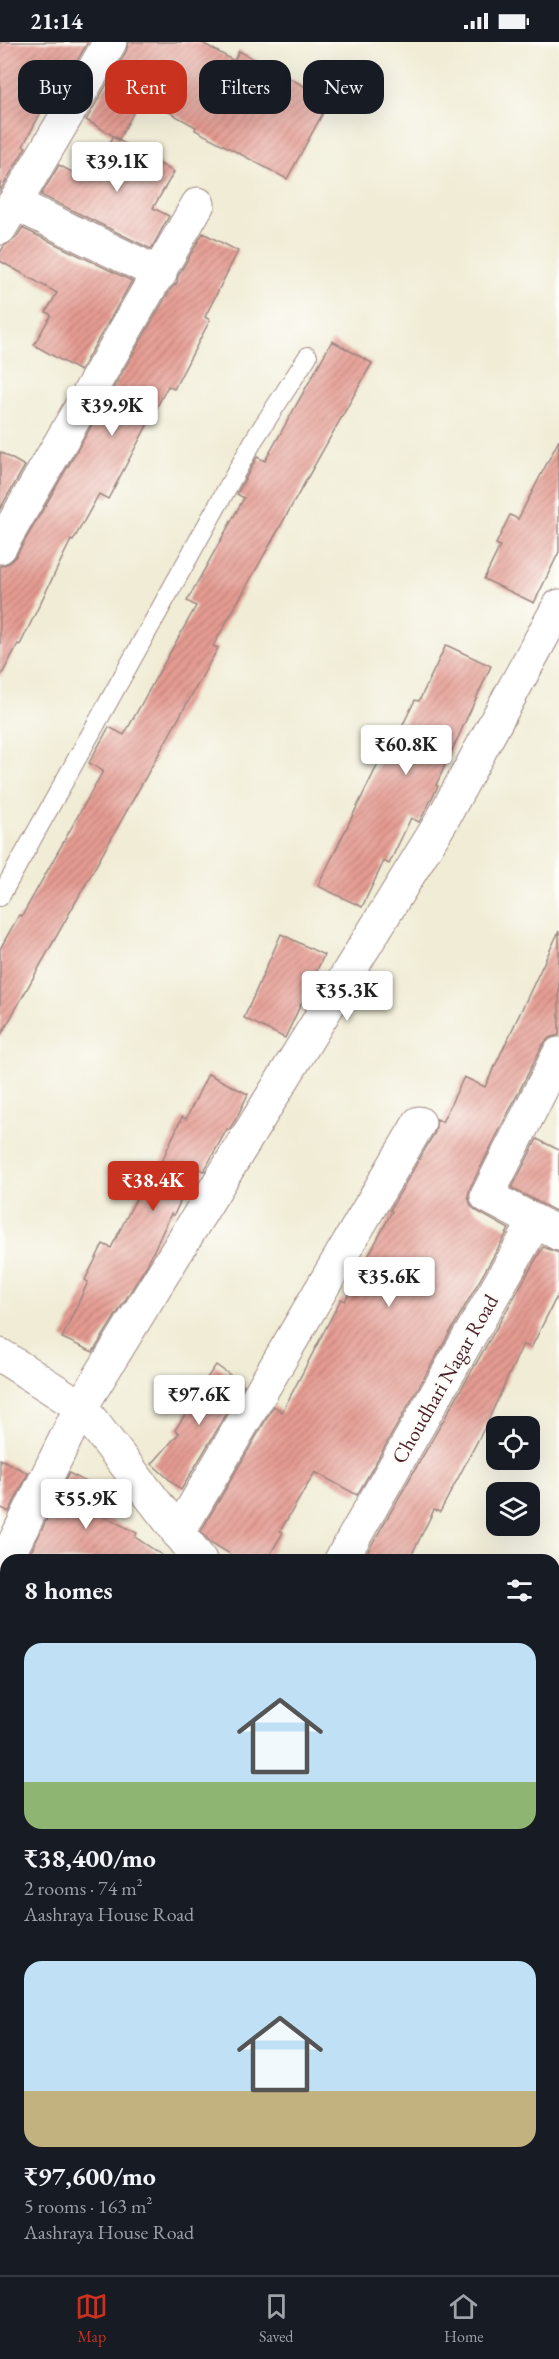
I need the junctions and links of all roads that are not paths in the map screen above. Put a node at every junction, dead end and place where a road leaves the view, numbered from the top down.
1 (110, 42) edge
2 (198, 204) dead end
3 (7, 215) edge
4 (160, 274) junction
5 (308, 356) dead end
6 (0, 548) edge
7 (559, 606) edge
8 (0, 897) edge
9 (559, 1053) edge
10 (419, 1123) dead end
11 (547, 1228) edge
12 (0, 1355) edge
13 (81, 1407) junction
14 (178, 1533) junction
15 (9, 1554) edge
16 (195, 1554) edge
17 (345, 1554) edge

1 - 3 street
2 - 4 street
3 - 4 street
4 - 6 street
5 - 8 lane
7 - 13 street
9 - 11 street
10 - 14 street
11 - 17 street, Choudhari Nagar Road
12 - 13 street
13 - 14 street
13 - 15 street
14 - 16 street

